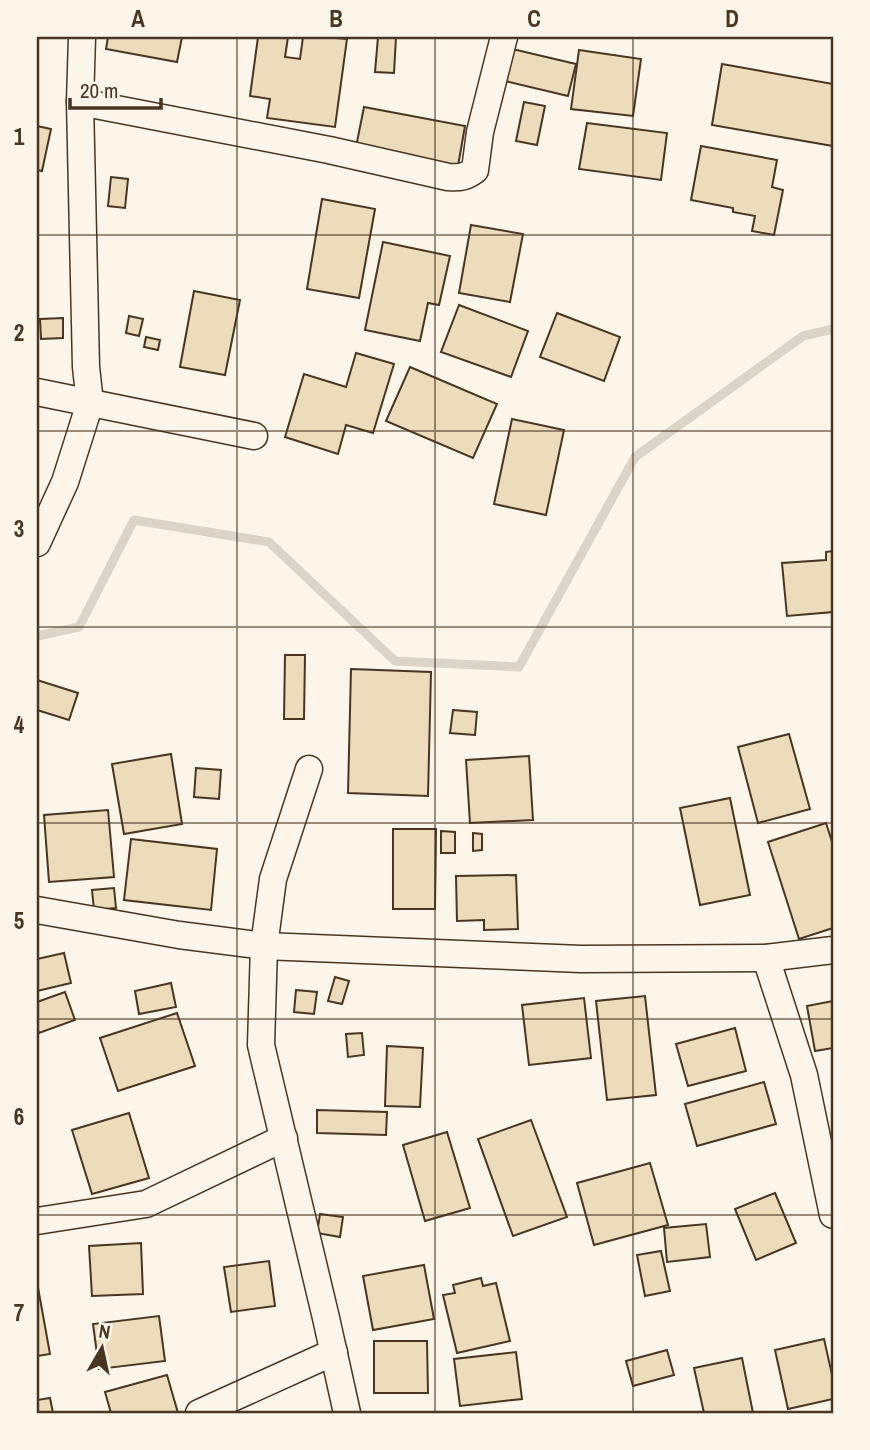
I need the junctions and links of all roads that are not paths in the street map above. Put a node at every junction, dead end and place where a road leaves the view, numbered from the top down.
1 (82, 37) edge
2 (504, 37) edge
3 (80, 102) junction
4 (37, 392) edge
5 (90, 403) junction
6 (254, 436) dead end
7 (37, 543) edge
8 (309, 769) dead end
9 (37, 909) edge
10 (264, 946) junction
11 (833, 950) edge
12 (766, 958) junction
13 (284, 1138) junction
14 (833, 1215) edge
15 (37, 1221) edge
16 (334, 1352) junction
17 (199, 1413) edge
18 (347, 1413) edge

1 - 3 street
2 - 3 street
3 - 5 street
4 - 5 street
5 - 6 street
5 - 7 street
8 - 10 street
9 - 10 street
10 - 12 street
10 - 13 street
11 - 12 street
12 - 14 street
13 - 15 street
13 - 16 street
16 - 17 street
16 - 18 street

